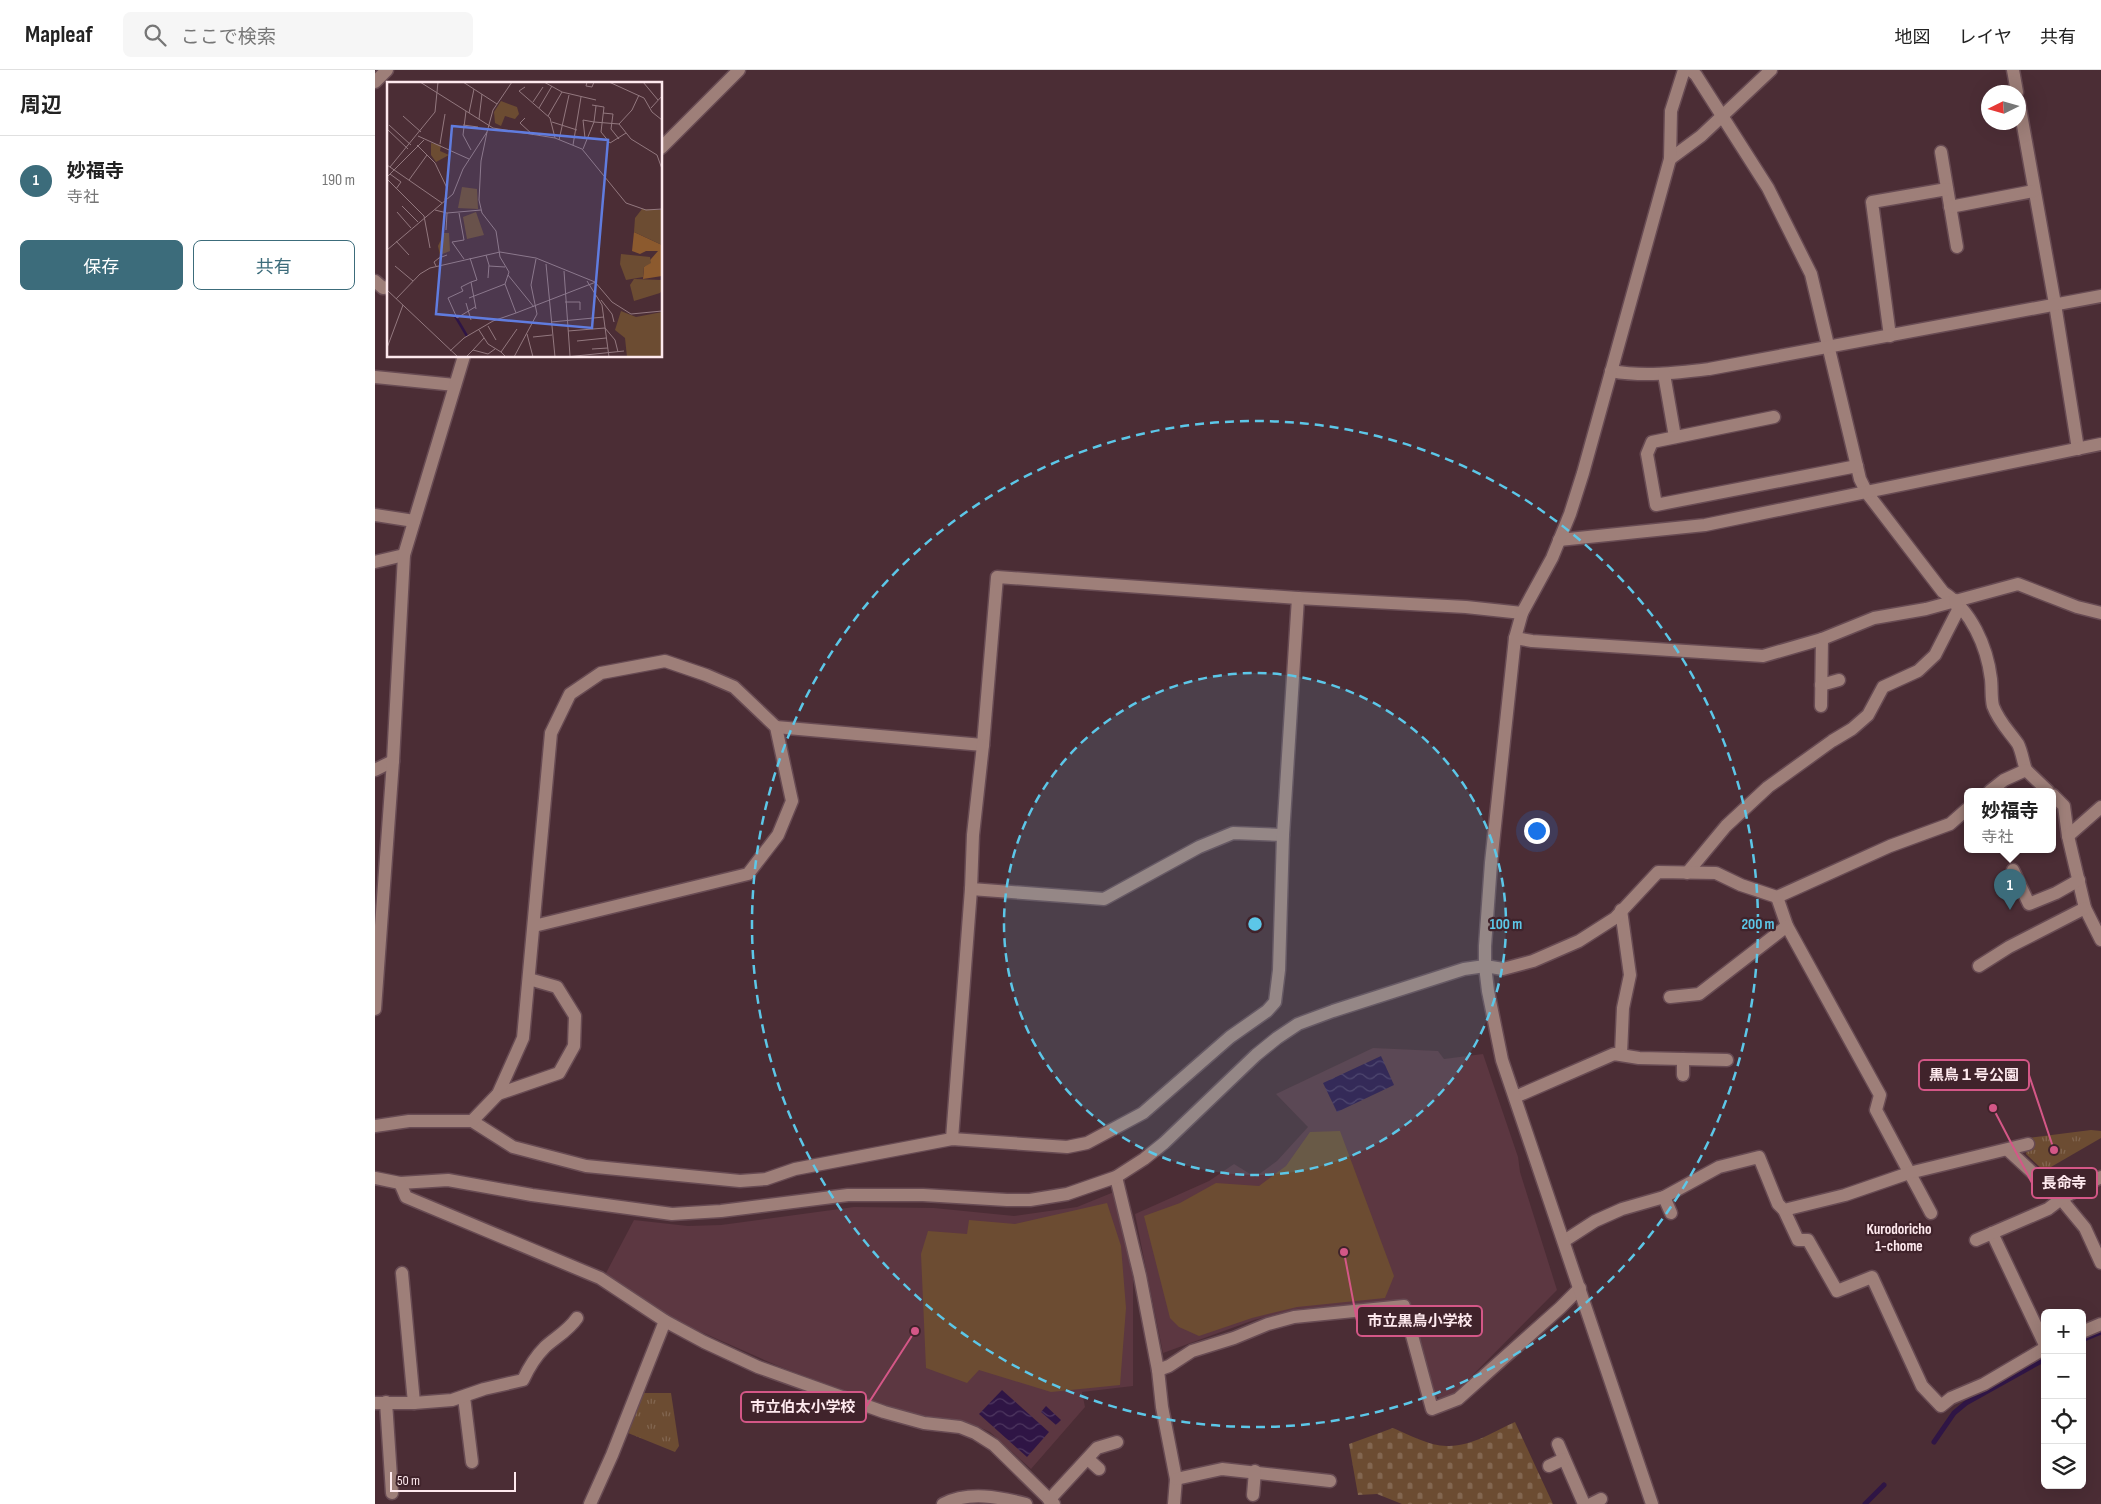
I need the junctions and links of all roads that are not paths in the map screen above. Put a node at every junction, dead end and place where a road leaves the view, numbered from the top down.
1 (387, 70) edge
2 (739, 70) edge
3 (1684, 70) edge
4 (1689, 70) edge
5 (1771, 70) edge
6 (2013, 70) edge
7 (375, 82) edge
8 (2016, 85) edge
9 (1722, 117) junction
10 (2024, 130) edge
11 (663, 146) edge
12 (1941, 152) dead end
13 (1670, 160) junction
14 (1947, 190) junction
15 (2034, 191) junction
16 (1950, 207) junction
17 (1957, 247) dead end
18 (2101, 296) edge
19 (2055, 304) junction
20 (1890, 336) junction
21 (1829, 346) junction
22 (463, 358) edge
23 (1611, 371) junction
24 (1664, 374) junction
25 (375, 377) edge
26 (455, 385) junction
27 (1775, 417) dead end
28 (1675, 437) junction
29 (2101, 444) edge
30 (2078, 449) junction
31 (1857, 466) junction
32 (1867, 493) junction
33 (375, 515) edge
34 (415, 521) junction
35 (1559, 540) junction
36 (404, 555) junction
37 (375, 562) edge
38 (1299, 598) junction
39 (1955, 600) junction
40 (1522, 613) junction
41 (2101, 613) edge
42 (1515, 638) junction
43 (1822, 639) junction
44 (1839, 680) dead end
45 (1821, 685) junction
46 (1821, 706) dead end
47 (776, 726) junction
48 (983, 745) junction
49 (393, 761) junction
50 (375, 770) edge
51 (2026, 770) junction
52 (1994, 788) edge
53 (2046, 788) edge
54 (2056, 798) edge
55 (2101, 807) edge
56 (1964, 812) edge
57 (1283, 835) junction
58 (2068, 836) junction
59 (2013, 870) dead end
60 (1687, 873) junction
61 (2079, 880) junction
62 (971, 889) junction
63 (1777, 897) junction
64 (2085, 908) junction
65 (1621, 910) junction
66 (534, 926) junction
67 (1787, 926) junction
68 (2101, 940) edge
69 (1485, 966) junction
70 (1979, 966) dead end
71 (529, 979) junction
72 (1670, 997) dead end
73 (375, 1009) edge
74 (1621, 1054) junction
75 (1683, 1059) junction
76 (1727, 1060) dead end
77 (1683, 1075) dead end
78 (498, 1094) junction
79 (1515, 1097) junction
80 (472, 1121) junction
81 (375, 1126) edge
82 (952, 1138) junction
83 (2027, 1144) dead end
84 (2008, 1150) junction
85 (1909, 1173) junction
86 (1116, 1176) junction
87 (2101, 1177) edge
88 (375, 1178) edge
89 (400, 1183) junction
90 (1665, 1197) junction
91 (2061, 1199) junction
92 (1785, 1210) junction
93 (1671, 1212) dead end
94 (1931, 1213) dead end
95 (1992, 1233) junction
96 (1975, 1240) dead end
97 (1564, 1241) junction
98 (2101, 1262) edge
99 (402, 1273) dead end
100 (1580, 1288) junction
101 (577, 1318) dead end
102 (665, 1321) junction
103 (2101, 1324) edge
104 (2086, 1330) edge
105 (2041, 1337) edge
106 (2041, 1348) edge
107 (1158, 1370) junction
108 (464, 1396) junction
109 (381, 1402) edge
110 (414, 1403) junction
111 (1117, 1442) dead end
112 (1557, 1444) dead end
113 (1088, 1458) junction
114 (1564, 1459) junction
115 (472, 1462) dead end
116 (1549, 1466) dead end
117 (1099, 1469) dead end
118 (1255, 1472) junction
119 (1176, 1479) junction
120 (1330, 1481) dead end
121 (392, 1493) dead end
122 (1253, 1495) dead end
123 (1051, 1502) edge
124 (590, 1504) edge
125 (943, 1504) edge
126 (1026, 1504) edge
127 (1174, 1504) edge
128 (1584, 1504) edge
129 (1652, 1504) edge

1 - 7 street
2 - 11 street
3 - 13 street
4 - 9 street
5 - 9 street
6 - 8 street
9 - 13 street
9 - 21 street
10 - 15 street
12 - 14 street
13 - 23 street
14 - 16 street
14 - 20 street
15 - 16 street
15 - 19 street
16 - 17 street
18 - 19 street
19 - 20 street
19 - 30 street
20 - 21 street
21 - 24 street
21 - 31 street
22 - 26 street
23 - 24 street
23 - 35 street
24 - 28 street
25 - 26 street
26 - 34 street
27 - 28 street
28 - 31 street
29 - 30 street
30 - 32 street
31 - 32 street
32 - 35 street
32 - 39 street
33 - 34 street
34 - 36 street
35 - 40 street
36 - 37 street
36 - 49 street
38 - 40 street
38 - 48 street
38 - 57 street
39 - 41 street
39 - 43 street
39 - 51 street
39 - 60 street
40 - 42 street
42 - 43 street
42 - 69 street
43 - 45 street
44 - 45 street
45 - 46 street
47 - 48 street
47 - 66 street
47 - 66 street
48 - 62 street
49 - 50 street
49 - 73 street
51 - 52 street
51 - 53 street
54 - 58 street
55 - 58 street
56 - 63 street
57 - 62 street
57 - 82 street
58 - 61 street
59 - 61 street
60 - 63 street
60 - 65 street
61 - 64 street
62 - 82 street
63 - 67 street
64 - 68 street
64 - 70 street
65 - 69 street
65 - 74 street
66 - 71 street
67 - 72 street
67 - 85 street
69 - 79 street
69 - 86 street
71 - 78 street
71 - 78 street
74 - 75 street
74 - 79 street
75 - 76 street
75 - 77 street
78 - 80 street
79 - 97 street
80 - 81 street
80 - 82 street
83 - 84 street
84 - 85 street
84 - 91 street
85 - 92 street
85 - 94 street
86 - 89 street
86 - 107 street
87 - 91 street
88 - 89 street
89 - 102 street
90 - 92 street
90 - 93 street
90 - 97 street
91 - 95 street
91 - 98 street
92 - 106 street
95 - 96 street
95 - 105 street
97 - 100 street
99 - 110 street
100 - 107 street
100 - 129 street
101 - 108 street
102 - 123 street
102 - 124 street
103 - 104 street
107 - 119 street
108 - 110 street
108 - 115 street
109 - 110 street
109 - 121 street
111 - 113 street
112 - 114 street
113 - 117 street
113 - 123 street
114 - 116 street
114 - 128 street
118 - 119 street
118 - 120 street
118 - 122 street
119 - 127 street
125 - 126 street

